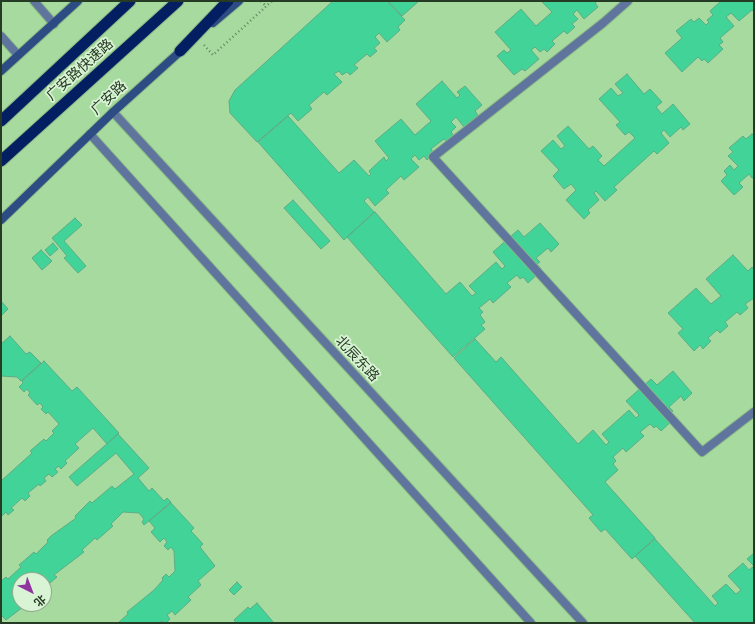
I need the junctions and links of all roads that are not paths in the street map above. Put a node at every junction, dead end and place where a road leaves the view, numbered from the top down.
1 (34, 1) edge
2 (78, 1) edge
3 (130, 1) edge
4 (178, 1) edge
5 (228, 1) edge
6 (239, 1) edge
7 (628, 1) edge
8 (54, 24) junction
9 (1, 36) edge
10 (180, 51) junction
11 (18, 55) junction
12 (1, 71) edge
13 (112, 112) junction
14 (1, 121) edge
15 (90, 134) junction
16 (1, 161) edge
17 (1, 220) edge
18 (754, 412) edge
19 (531, 623) edge
20 (583, 623) edge

1 - 8 street
2 - 8 main road
3 - 14 highway, 广安路快速路
4 - 16 highway, 广安路快速路
5 - 10 highway
6 - 10 main road, 广安路
7 - 18 street
8 - 11 main road
9 - 11 street
10 - 13 main road, 广安路
11 - 12 main road
13 - 15 main road, 广安路
13 - 20 street, 北辰东路
15 - 17 main road, 广安路
15 - 19 street

